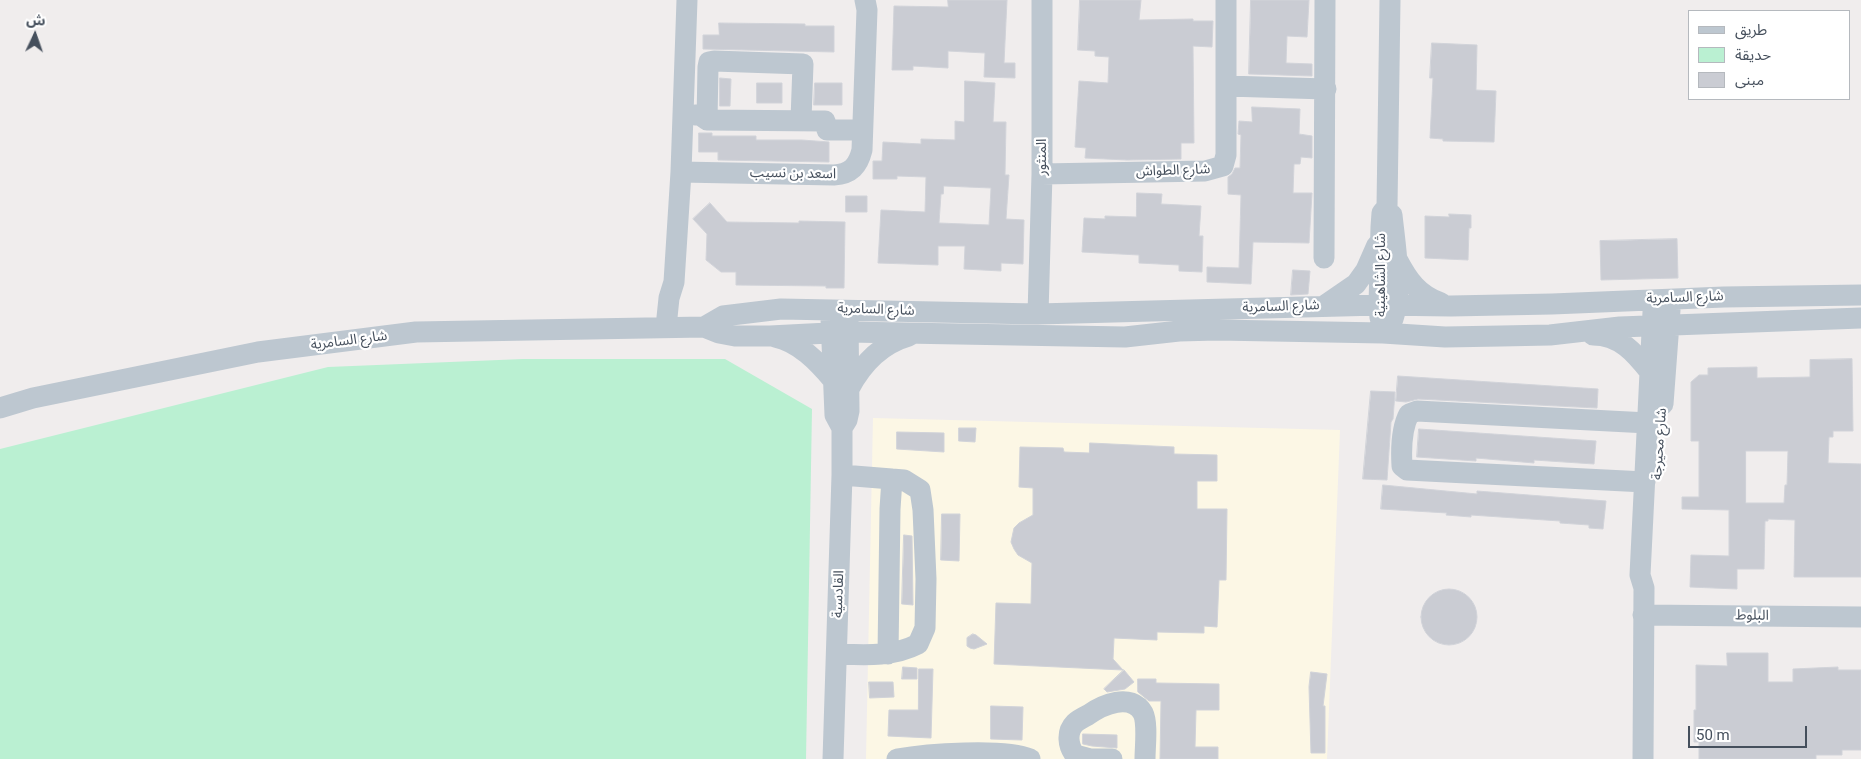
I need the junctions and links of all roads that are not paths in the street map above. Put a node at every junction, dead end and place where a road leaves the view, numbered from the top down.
1 (687, 0) edge
2 (865, 0) edge
3 (1042, 0) edge
4 (1226, 0) edge
5 (1325, 0) edge
6 (1390, 0) edge
7 (1227, 86) junction
8 (1326, 89) junction
9 (683, 114) junction
10 (707, 120) junction
11 (801, 120) junction
12 (862, 130) junction
13 (681, 172) junction
14 (1042, 174) junction
15 (1387, 207) junction
16 (1380, 238) junction
17 (1324, 258) dead end
18 (1397, 259) junction
19 (1861, 295) edge
20 (1662, 299) junction
21 (1388, 305) junction
22 (1324, 306) junction
23 (1451, 306) junction
24 (839, 309) junction
25 (1038, 314) junction
26 (1861, 318) edge
27 (1716, 323) junction
28 (1661, 325) junction
29 (684, 327) junction
30 (840, 332) junction
31 (918, 333) junction
32 (1383, 333) junction
33 (1550, 335) junction
34 (770, 336) junction
35 (1658, 366) junction
36 (841, 385) junction
37 (0, 408) edge
38 (1648, 423) junction
39 (842, 474) junction
40 (892, 479) junction
41 (1645, 482) junction
42 (1644, 588) junction
43 (1643, 615) junction
44 (1861, 617) edge
45 (837, 654) junction
46 (888, 654) junction
47 (833, 759) edge
48 (897, 759) edge
49 (1030, 759) edge
50 (1112, 759) edge
51 (1145, 759) edge
52 (1643, 759) edge

1 - 9 street
2 - 12 street, اسعد بن نسيب
3 - 14 street, المنثور
4 - 7 street, شارع الطواش
5 - 8 street
6 - 15 street, شارع الشاهينية
7 - 8 street
7 - 14 street, شارع الطواش
8 - 17 street
9 - 10 street
9 - 13 street
10 - 11 street
10 - 11 street
11 - 12 street
12 - 13 street, اسعد بن نسيب
13 - 29 street
14 - 25 street, المنثور
15 - 16 street, شارع الشاهينية
15 - 18 street, شارع الشاهينية
16 - 21 street, شارع الشاهينية
16 - 22 street
18 - 21 street, شارع الشاهينية
18 - 23 street
19 - 20 street, شارع السامرية
20 - 23 street, شارع السامرية
20 - 28 street, شارع محيرجة
21 - 22 street, شارع السامرية
21 - 23 street, شارع السامرية
21 - 32 street, شارع الشاهينية
22 - 25 street, شارع السامرية
24 - 25 street, شارع السامرية
24 - 29 street, شارع السامرية
24 - 30 street, القادسية
26 - 27 street, شارع السامرية
27 - 28 street, شارع السامرية
27 - 35 street
28 - 33 street, شارع السامرية
28 - 35 street, شارع محيرجة
29 - 34 street, شارع السامرية
29 - 37 street, شارع السامرية
30 - 31 street, شارع السامرية
30 - 34 street, شارع السامرية
30 - 36 street, القادسية
31 - 32 street, شارع السامرية
31 - 36 street
32 - 33 street, شارع السامرية
33 - 35 street
34 - 36 street
35 - 38 street, شارع محيرجة
35 - 42 street, شارع محيرجة
36 - 39 street, القادسية
38 - 41 street, شارع محيرجة
38 - 41 street
39 - 40 street
39 - 45 street, القادسية
40 - 46 street
40 - 46 street
41 - 42 street, شارع محيرجة
42 - 43 street, شارع محيرجة
43 - 44 street, البلوط
43 - 52 street, شارع محيرجة
45 - 46 street
45 - 47 street, القادسية
48 - 49 street
50 - 51 street

